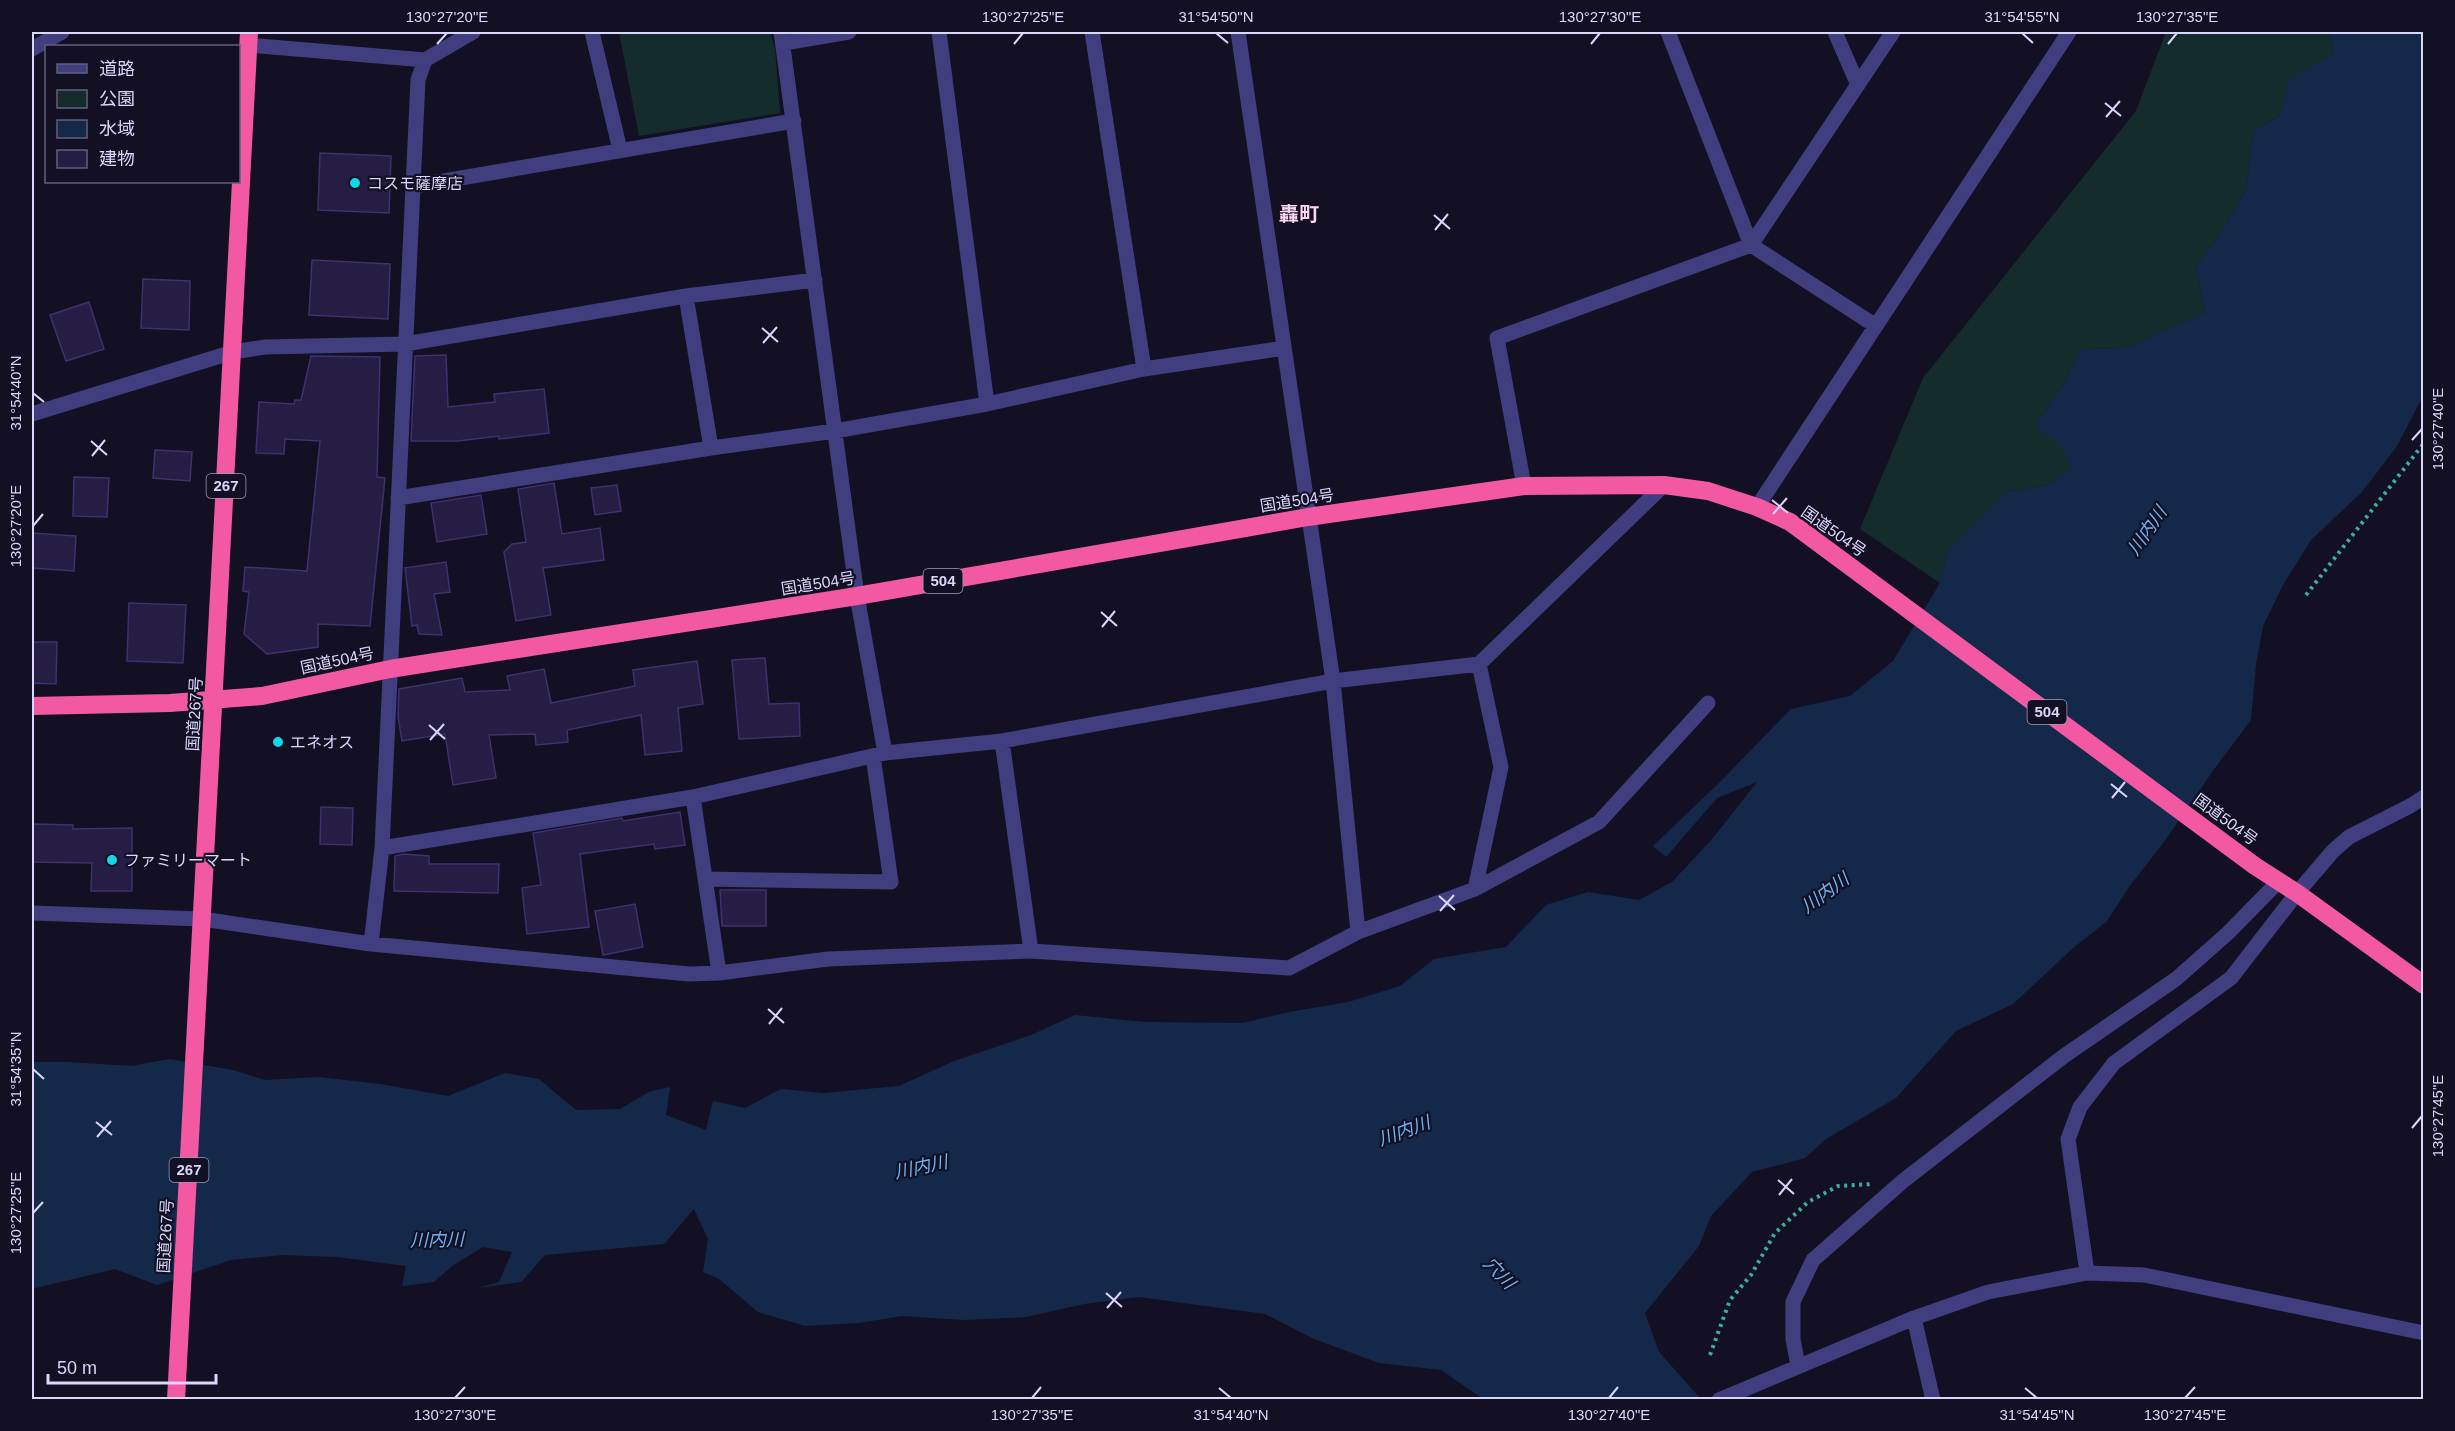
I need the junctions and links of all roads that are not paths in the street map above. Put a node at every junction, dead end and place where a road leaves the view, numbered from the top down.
1 (62, 32) edge
2 (473, 32) edge
3 (592, 32) edge
4 (849, 32) edge
5 (939, 32) edge
6 (1092, 32) edge
7 (1238, 32) edge
8 (1668, 32) edge
9 (1835, 32) edge
10 (1893, 32) edge
11 (2068, 32) edge
12 (782, 37) edge
13 (248, 38) edge
14 (32, 49) edge
15 (425, 60) junction
16 (1858, 85) junction
17 (794, 121) junction
18 (620, 150) junction
19 (414, 186) junction
20 (1751, 245) junction
21 (815, 280) junction
22 (686, 296) junction
23 (1876, 326) junction
24 (405, 344) junction
25 (1284, 348) junction
26 (233, 352) junction
27 (1144, 369) junction
28 (987, 404) junction
29 (32, 414) edge
30 (835, 431) junction
31 (711, 448) junction
32 (1664, 485) junction
33 (1524, 486) junction
34 (398, 498) junction
35 (1757, 507) junction
36 (1308, 517) junction
37 (857, 596) junction
38 (1479, 664) junction
39 (390, 669) junction
40 (1333, 681) junction
41 (215, 700) junction
42 (1708, 703) dead end
43 (32, 706) edge
44 (1002, 741) junction
45 (879, 755) junction
46 (693, 797) junction
47 (2424, 797) edge
48 (382, 848) junction
49 (705, 879) junction
50 (2279, 881) junction
51 (1475, 889) junction
52 (2297, 893) junction
53 (32, 913) edge
54 (202, 919) junction
55 (1358, 932) junction
56 (371, 944) junction
57 (1031, 951) junction
58 (719, 973) junction
59 (2424, 985) edge
60 (2087, 1273) junction
61 (1914, 1318) junction
62 (2424, 1333) edge
63 (1798, 1366) junction
64 (176, 1400) edge
65 (1719, 1400) edge
66 (1933, 1400) edge

1 - 14 street
2 - 15 street
3 - 18 street
4 - 12 street
5 - 28 street
6 - 27 street
7 - 25 street
8 - 20 street
9 - 16 street
10 - 16 street
11 - 23 street
12 - 17 street
13 - 15 street
13 - 26 highway, 国道267号 / 267
15 - 19 street
16 - 20 street
17 - 18 street
17 - 21 street
18 - 19 street
19 - 24 street
20 - 23 street
20 - 33 street
21 - 22 street
21 - 30 street
22 - 24 street
22 - 31 street
23 - 35 street
24 - 26 street
24 - 34 street
25 - 27 street
25 - 36 street
26 - 29 street
26 - 41 highway, 国道267号 / 267
27 - 28 street
28 - 30 street
30 - 31 street
30 - 37 street
31 - 34 street
32 - 33 highway, 国道504号 / 504
32 - 35 highway, 国道504号 / 504
32 - 38 street
33 - 36 highway, 国道504号 / 504
34 - 39 street
35 - 50 highway, 国道504号 / 504
36 - 37 highway, 国道504号 / 504
36 - 40 street
37 - 39 highway, 国道504号 / 504
37 - 45 street
38 - 40 street
38 - 51 street
39 - 41 highway, 国道504号 / 504
39 - 48 street
40 - 44 street
40 - 55 street
41 - 43 highway, 国道504号 / 504
41 - 54 highway, 国道267号 / 267
42 - 51 street
44 - 45 street
44 - 57 street
45 - 46 street
45 - 49 street
46 - 48 street
46 - 49 street
47 - 52 street
48 - 56 street
49 - 58 street
50 - 52 highway, 国道504号 / 504
50 - 63 street
51 - 55 street
52 - 59 highway, 国道504号 / 504
52 - 60 street
53 - 54 street
54 - 56 street
54 - 64 highway, 国道267号 / 267
55 - 57 street
56 - 58 street
57 - 58 street
60 - 61 street
60 - 62 street
61 - 63 street
61 - 66 street
63 - 65 street

